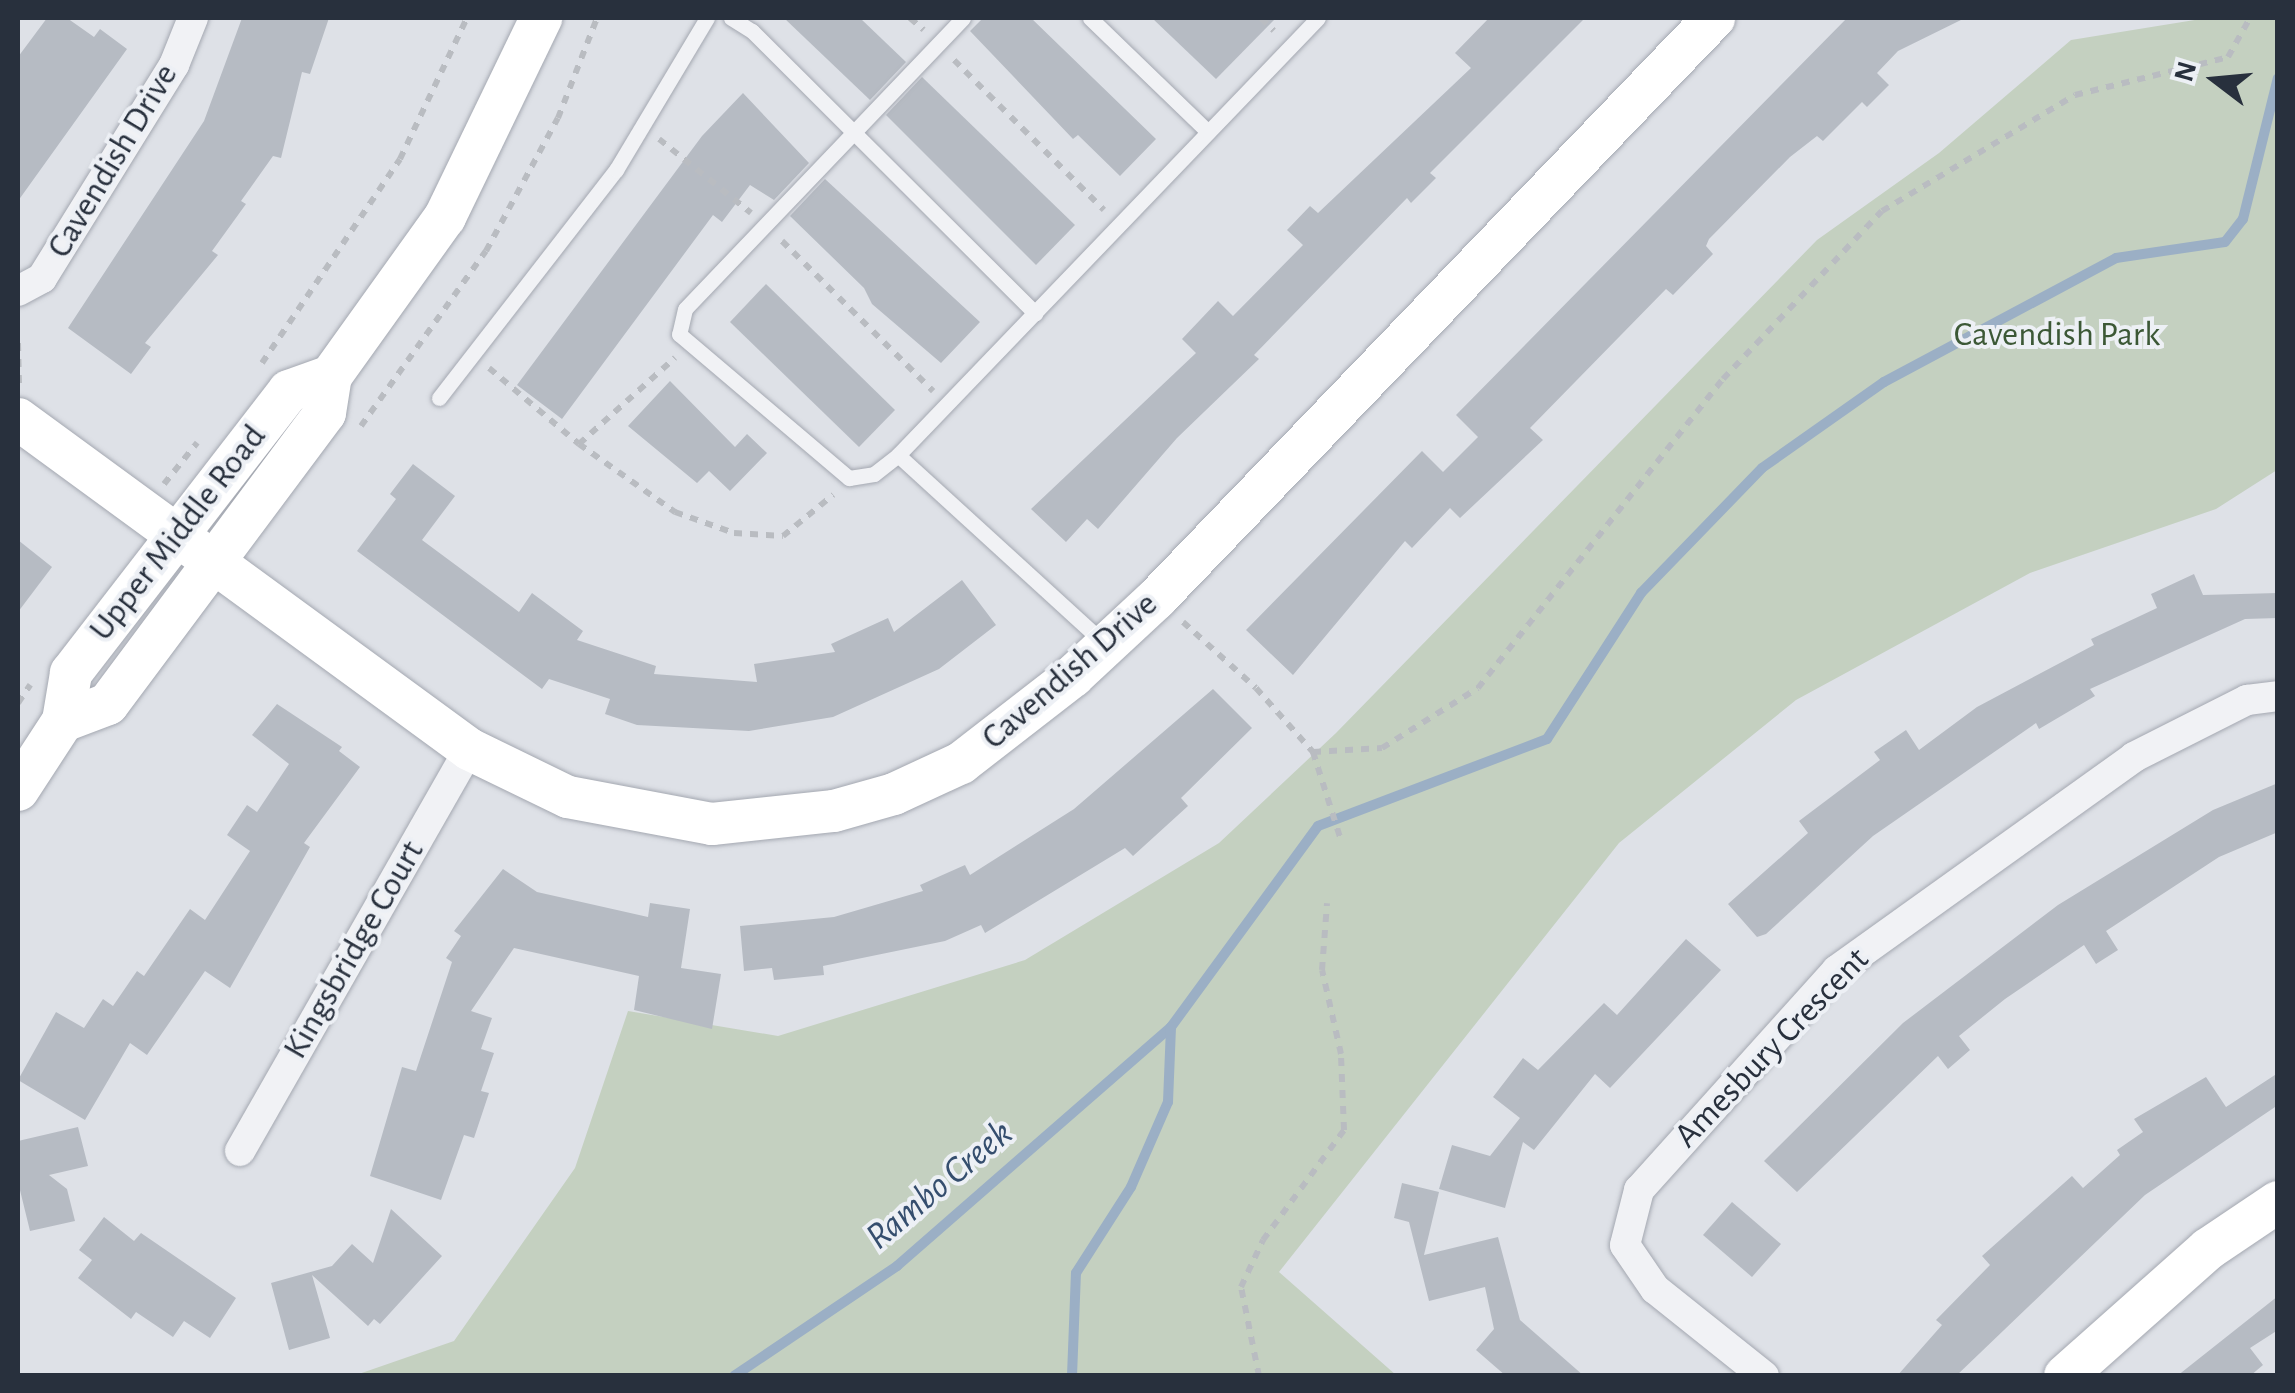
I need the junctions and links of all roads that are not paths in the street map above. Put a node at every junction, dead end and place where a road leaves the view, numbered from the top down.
1 (193, 18) edge
2 (541, 18) edge
3 (731, 18) edge
4 (962, 18) edge
5 (1090, 18) edge
6 (1318, 18) edge
7 (1714, 18) edge
8 (700, 19) edge
9 (1208, 132) junction
10 (850, 135) junction
11 (18, 291) edge
12 (1035, 313) junction
13 (332, 376) junction
14 (439, 398) dead end
15 (18, 419) edge
16 (898, 455) junction
17 (160, 522) junction
18 (216, 560) junction
19 (1105, 644) junction
20 (2278, 696) edge
21 (63, 721) junction
22 (468, 749) junction
23 (18, 790) edge
24 (240, 1151) dead end
25 (2278, 1202) edge
26 (1764, 1376) edge
27 (2064, 1376) edge

1 - 11 street, Cavendish Drive
2 - 13 street, Upper Middle Road
3 - 10 lane
4 - 10 lane
5 - 9 lane
6 - 9 lane
7 - 19 street, Cavendish Drive
8 - 14 lane
9 - 12 lane
10 - 12 lane
10 - 16 lane
12 - 16 lane
13 - 17 street, Upper Middle Road
13 - 18 street, Upper Middle Road
15 - 17 street, Cavendish Drive
16 - 19 lane
17 - 18 street, Cavendish Drive
17 - 21 street, Upper Middle Road
18 - 21 street, Upper Middle Road
18 - 22 street, Cavendish Drive
19 - 22 street, Cavendish Drive
20 - 26 street, Amesbury Crescent
21 - 23 street, Upper Middle Road
22 - 24 street, Kingsbridge Court
25 - 27 street

